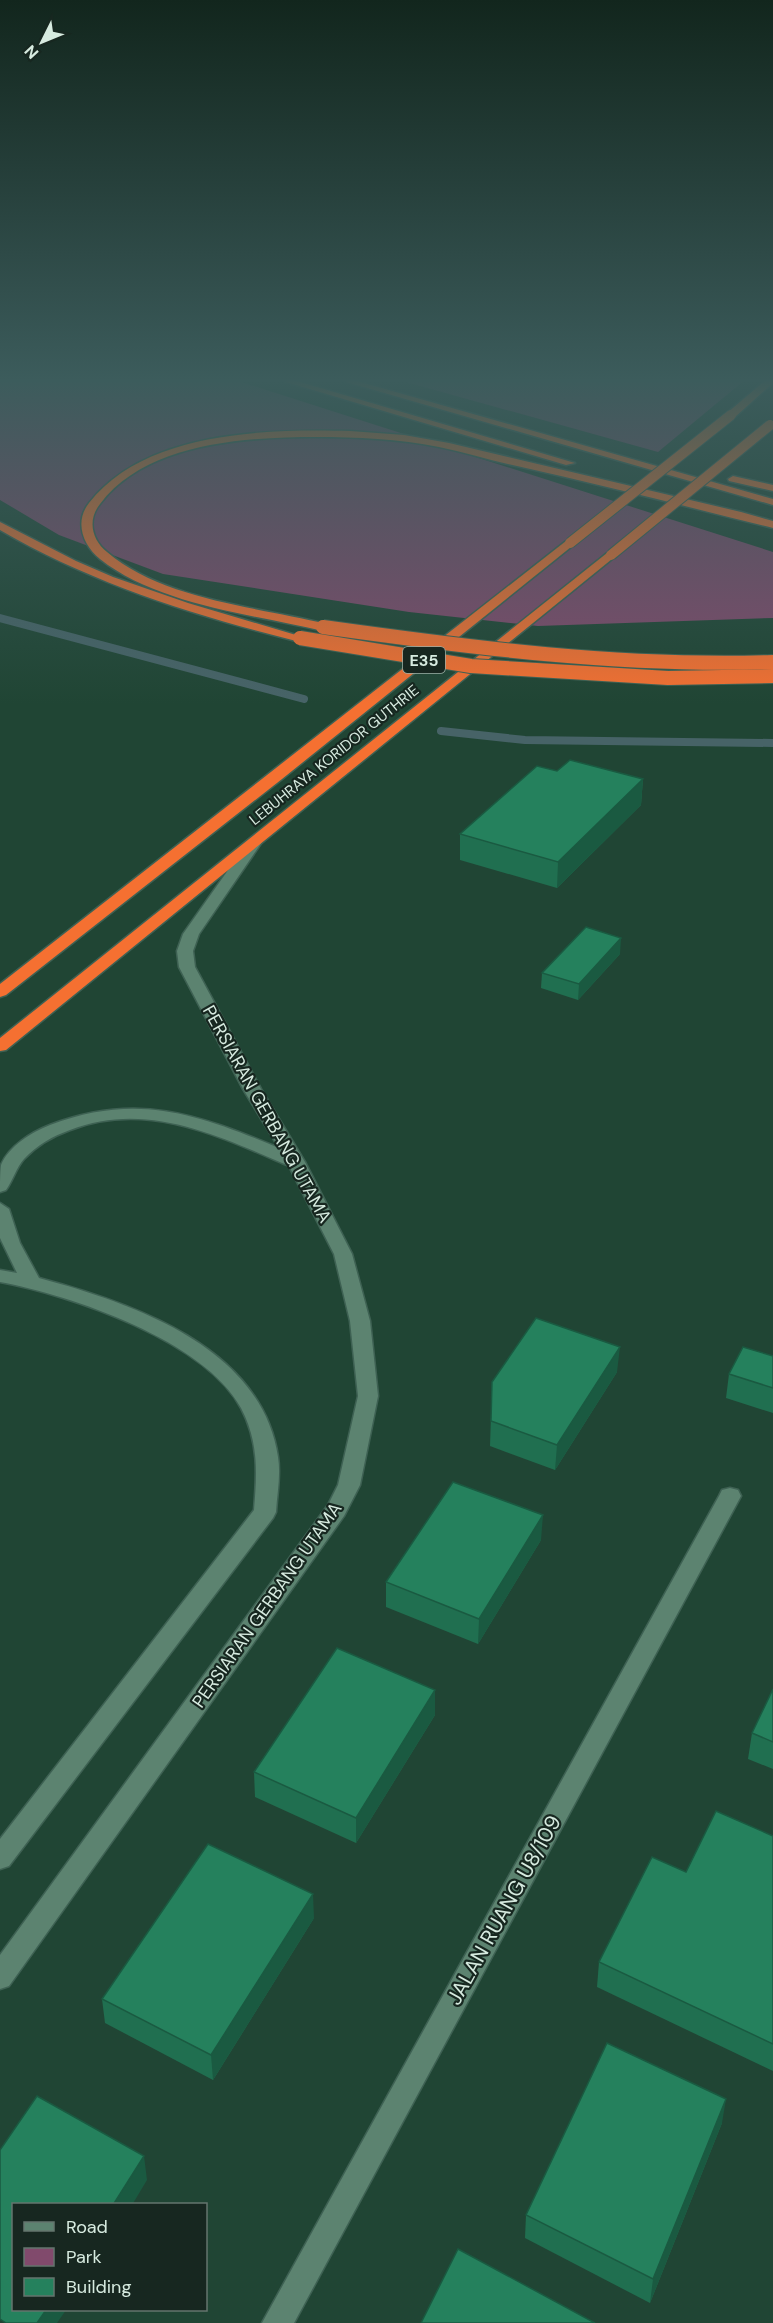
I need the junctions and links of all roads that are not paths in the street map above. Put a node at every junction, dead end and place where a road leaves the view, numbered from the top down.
1 (108, 487) edge
2 (624, 487) edge
3 (640, 487) edge
4 (647, 487) edge
5 (694, 487) edge
6 (723, 487) edge
7 (773, 502) edge
8 (737, 514) junction
9 (0, 525) edge
10 (773, 525) edge
11 (773, 662) edge
12 (773, 676) edge
13 (255, 842) junction
14 (0, 992) edge
15 (0, 1046) edge
16 (296, 1162) junction
17 (0, 1186) edge
18 (0, 1209) edge
19 (0, 1276) edge
20 (31, 1281) junction
21 (730, 1496) dead end
22 (0, 1858) edge
23 (0, 1977) edge
24 (277, 2323) edge

1 - 11 highway, bridge
2 - 8 highway, bridge
3 - 14 highway, LEBUHRAYA KORIDOR GUTHRIE / E35, bridge
4 - 8 highway
5 - 13 highway, LEBUHRAYA KORIDOR GUTHRIE / E35, bridge
6 - 7 highway
8 - 10 highway
9 - 12 highway, bridge
13 - 15 highway, LEBUHRAYA KORIDOR GUTHRIE / E35
13 - 16 main road, PERSIARAN GERBANG UTAMA
16 - 17 main road
16 - 23 main road, PERSIARAN GERBANG UTAMA
18 - 20 main road
19 - 20 main road
20 - 22 main road
21 - 24 main road, JALAN RUANG U8/109

